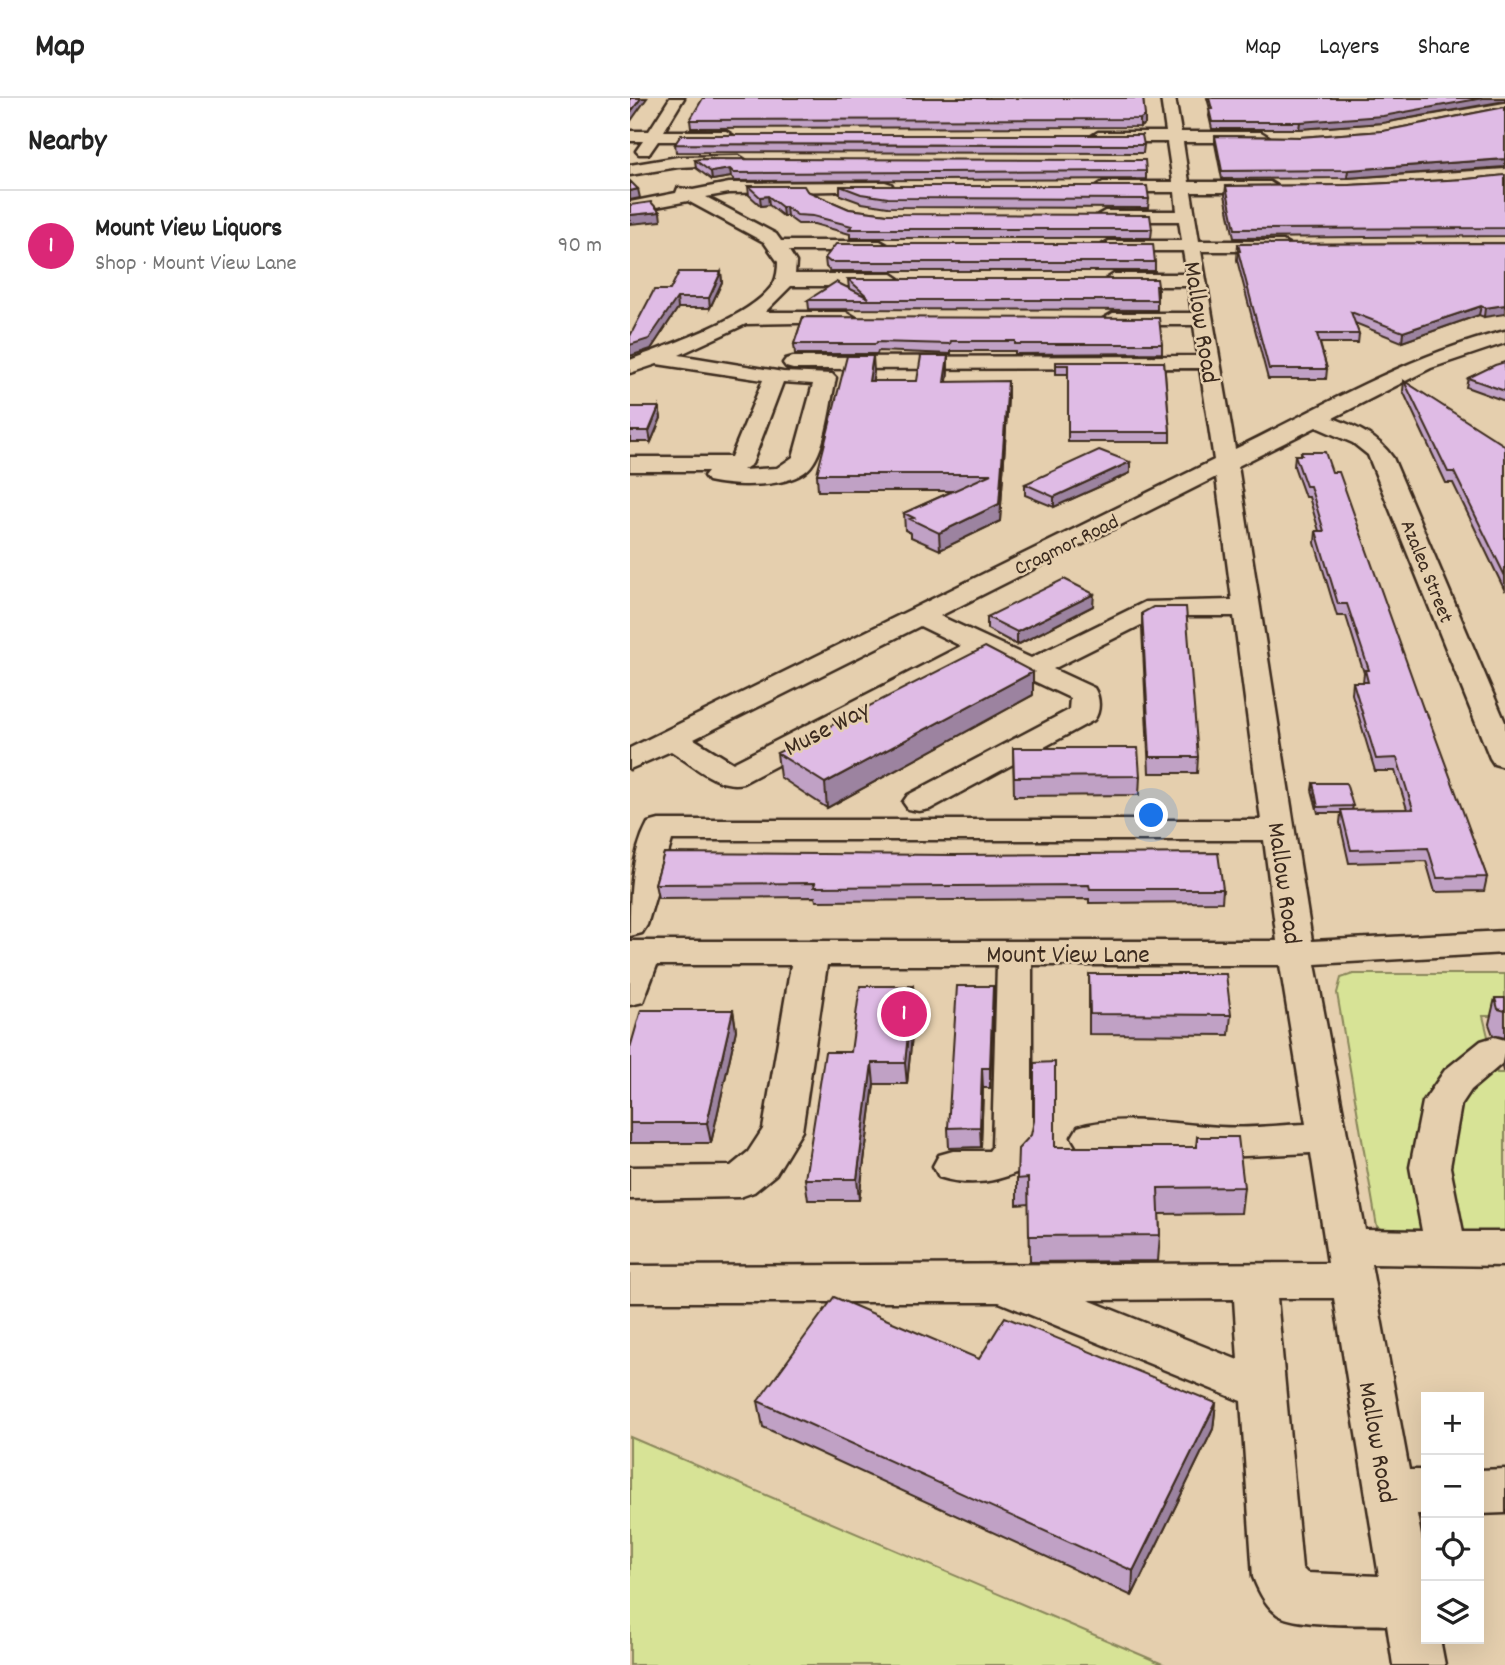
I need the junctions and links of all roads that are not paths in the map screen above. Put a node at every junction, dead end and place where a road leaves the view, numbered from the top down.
1 (677, 98) edge
2 (643, 114) edge
3 (667, 114) junction
4 (692, 114) edge
5 (1168, 131) edge
6 (630, 136) edge
7 (652, 136) junction
8 (746, 136) edge
9 (1078, 137) edge
10 (1273, 137) edge
11 (755, 160) edge
12 (639, 168) edge
13 (800, 187) junction
14 (895, 187) edge
15 (1086, 187) edge
16 (1181, 187) junction
17 (1284, 187) edge
18 (691, 196) junction
19 (843, 205) edge
20 (630, 207) edge
21 (1091, 215) edge
22 (1185, 216) junction
23 (778, 246) junction
24 (902, 246) edge
25 (1094, 246) edge
26 (1296, 246) edge
27 (1191, 247) junction
28 (785, 280) junction
29 (906, 280) edge
30 (1099, 280) edge
31 (1196, 280) junction
32 (743, 318) junction
33 (872, 318) edge
34 (1091, 319) edge
35 (1202, 319) junction
36 (1505, 337) edge
37 (654, 357) junction
38 (1209, 362) junction
39 (630, 367) edge
40 (784, 370) junction
41 (1316, 419) junction
42 (630, 464) edge
43 (1226, 465) junction
44 (630, 475) edge
45 (1247, 608) junction
46 (920, 616) junction
47 (982, 646) junction
48 (1031, 669) junction
49 (673, 739) junction
50 (1505, 758) edge
51 (630, 760) edge
52 (919, 802) dead end
53 (1279, 830) junction
54 (1505, 943) edge
55 (634, 944) edge
56 (811, 953) junction
57 (1014, 953) junction
58 (1296, 953) junction
59 (630, 993) edge
60 (1494, 1050) dead end
61 (1092, 1138) dead end
62 (1328, 1138) junction
63 (953, 1166) dead end
64 (630, 1183) edge
65 (1446, 1248) junction
66 (1505, 1249) edge
67 (1349, 1263) junction
68 (1254, 1280) junction
69 (630, 1284) edge
70 (999, 1284) junction
71 (1263, 1390) junction
72 (1505, 1491) edge
73 (1407, 1492) edge
74 (1484, 1492) edge
75 (1408, 1602) junction
76 (1419, 1665) edge

1 - 3 street
2 - 3 street
3 - 4 street
3 - 7 street
5 - 9 street
5 - 10 street
5 - 16 street, Mallow Road
6 - 7 street
7 - 8 street
7 - 12 street
11 - 12 street
12 - 18 street
13 - 14 street
13 - 18 street
13 - 19 street
15 - 16 street
16 - 17 street
16 - 22 street, Mallow Road
18 - 20 street
18 - 23 street
21 - 22 street
22 - 27 street, Mallow Road
23 - 24 street
23 - 28 street
25 - 27 street
26 - 27 street
27 - 31 street, Mallow Road
28 - 29 street
28 - 32 street
30 - 31 street
31 - 35 street, Mallow Road
32 - 33 street
32 - 37 street
34 - 35 street
35 - 38 street, Mallow Road
36 - 41 street, Cragmor Road
37 - 39 street
37 - 40 street
38 - 40 street
38 - 43 street, Mallow Road
40 - 42 street
40 - 44 street
41 - 43 street, Cragmor Road
41 - 50 street, Azalea Street
43 - 45 street, Mallow Road
43 - 46 street, Cragmor Road
45 - 48 street
45 - 53 street, Mallow Road
46 - 47 street
46 - 49 street, Cragmor Road
47 - 48 street
47 - 49 street, Muse Way
48 - 52 street
49 - 51 street, Cragmor Road
53 - 55 street
53 - 58 street, Mallow Road
54 - 58 street, Mount View Lane
55 - 56 street, Mount View Lane
55 - 59 street
56 - 57 street, Mount View Lane
56 - 64 street
57 - 58 street, Mount View Lane
57 - 63 street
58 - 62 street, Mallow Road
60 - 65 street
61 - 62 street
62 - 67 street, Mallow Road
65 - 66 street
65 - 67 street
67 - 68 street
67 - 73 street, Mallow Road
68 - 70 street
68 - 71 street
69 - 70 street
70 - 71 street
71 - 75 street
72 - 74 street
73 - 75 street, Mallow Road
75 - 76 street, Mallow Road

